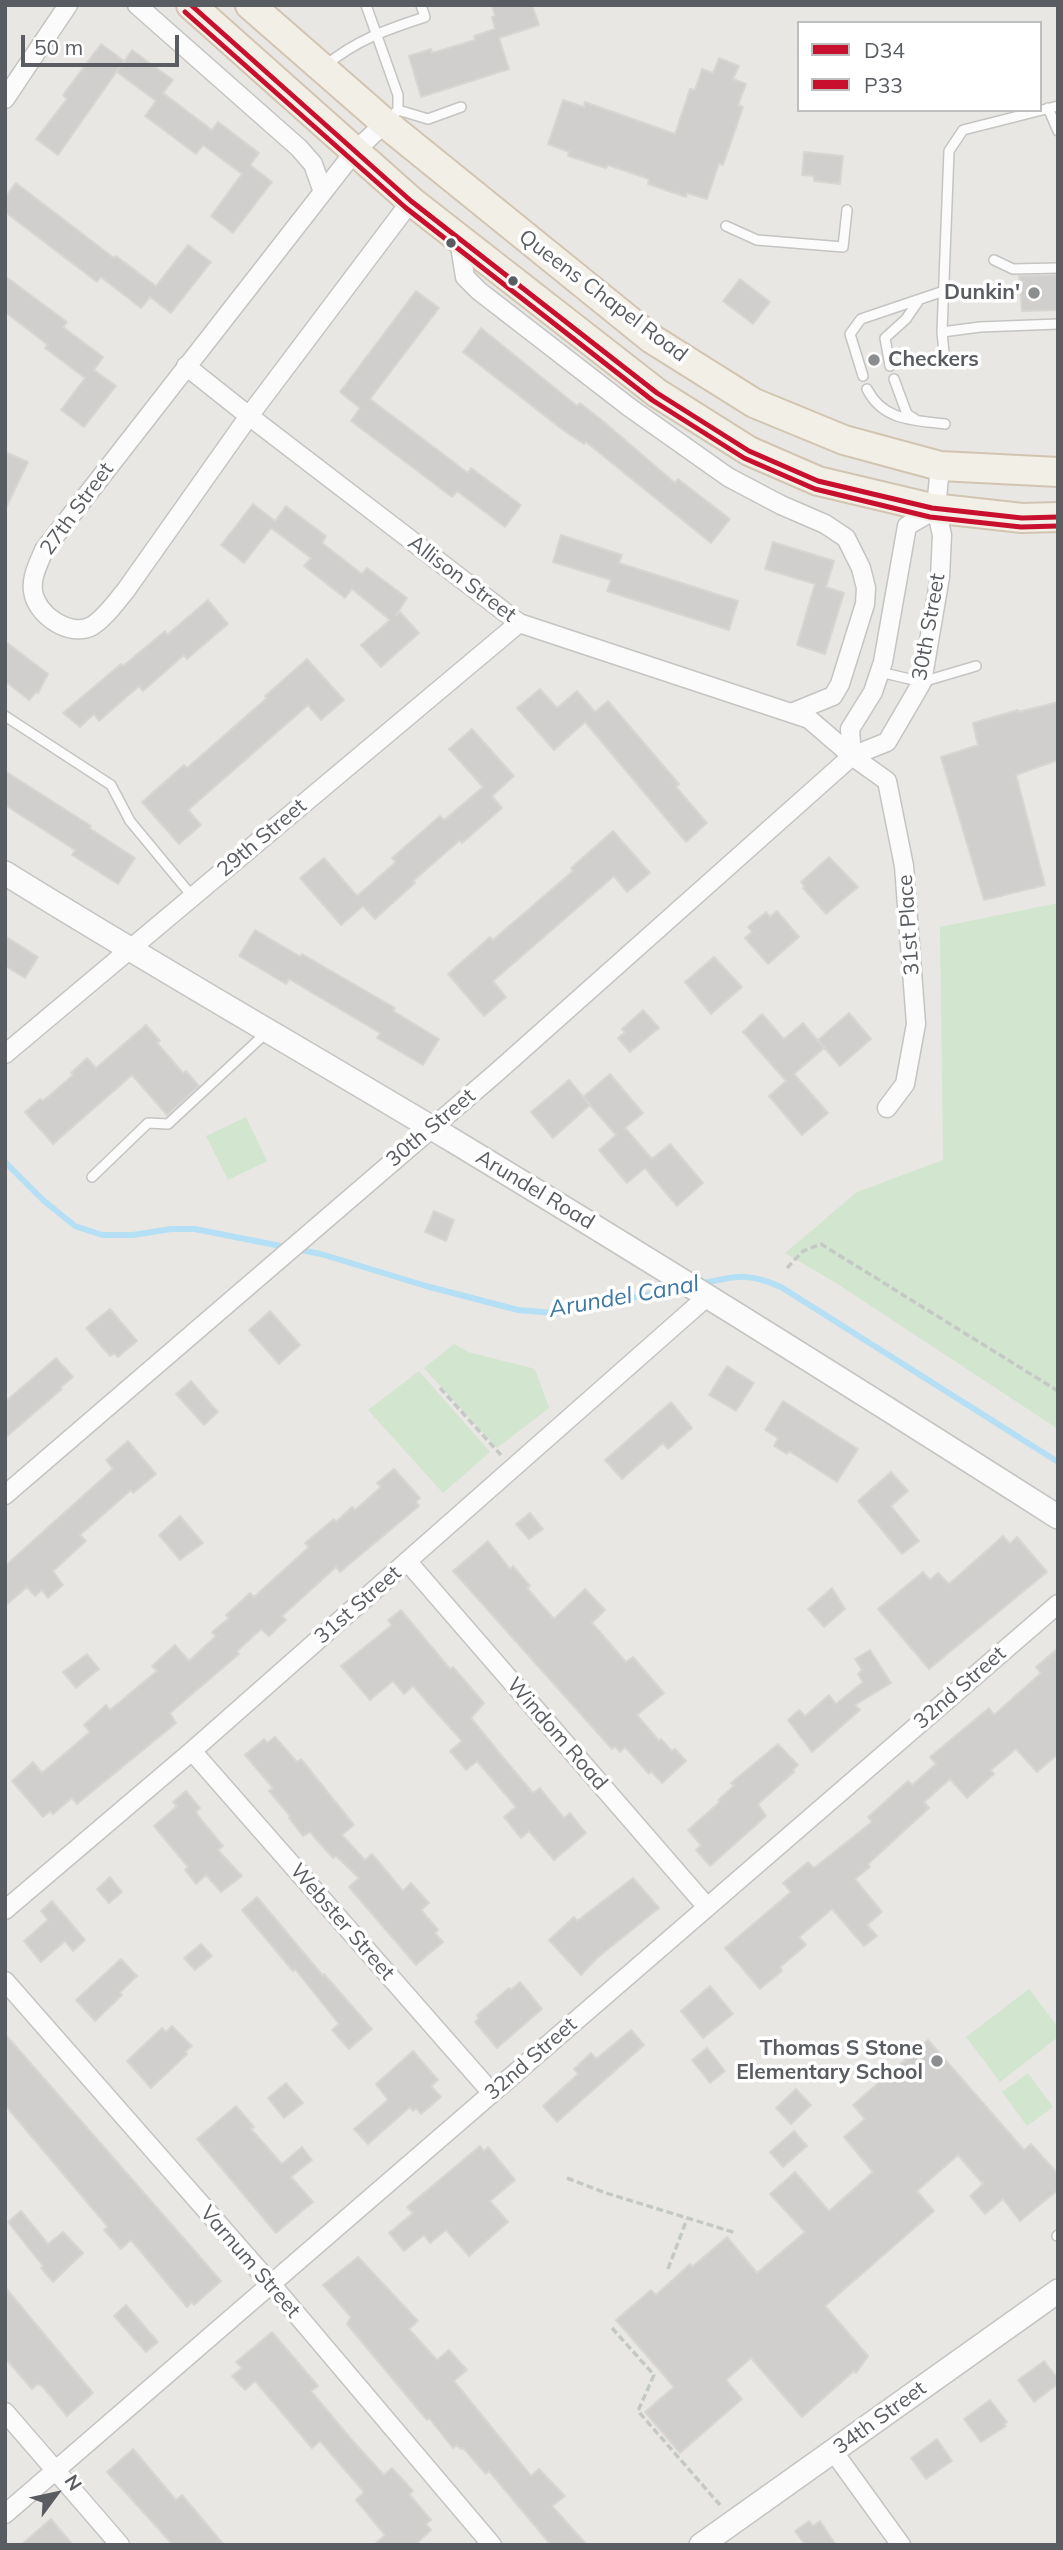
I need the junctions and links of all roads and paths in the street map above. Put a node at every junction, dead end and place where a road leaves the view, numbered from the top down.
1 (68, 5) edge
2 (137, 5) edge
3 (191, 5) edge
4 (250, 5) edge
5 (366, 5) edge
6 (421, 5) edge
7 (376, 33) junction
8 (323, 68) junction
9 (5, 99) edge
10 (461, 107) dead end
11 (1053, 107) edge
12 (1034, 112) edge
13 (392, 116) junction
14 (1058, 131) edge
15 (355, 151) junction
16 (323, 192) junction
17 (411, 201) junction
18 (848, 210) dead end
19 (726, 226) dead end
20 (459, 239) junction
21 (994, 260) dead end
22 (1058, 268) edge
23 (944, 291) junction
24 (919, 300) junction
25 (1058, 324) edge
26 (942, 332) junction
27 (945, 363) dead end
28 (186, 366) junction
29 (890, 366) dead end
30 (863, 376) dead end
31 (894, 379) dead end
32 (867, 389) dead end
33 (249, 416) junction
34 (917, 420) junction
35 (945, 424) dead end
36 (940, 466) junction
37 (1058, 472) edge
38 (936, 509) junction
39 (1058, 517) edge
40 (519, 623) junction
41 (976, 666) dead end
42 (880, 672) junction
43 (922, 682) junction
44 (791, 713) junction
45 (5, 716) edge
46 (852, 756) junction
47 (5, 873) edge
48 (192, 896) junction
49 (128, 950) junction
50 (268, 1031) junction
51 (5, 1054) edge
52 (887, 1108) dead end
53 (432, 1128) junction
54 (92, 1177) dead end
55 (787, 1268) dead end
56 (709, 1295) junction
57 (440, 1388) dead end
58 (1058, 1391) edge
59 (505, 1460) dead end
60 (5, 1495) edge
61 (1058, 1517) edge
62 (407, 1562) junction
63 (1058, 1604) edge
64 (192, 1751) junction
65 (707, 1907) junction
66 (5, 1910) edge
67 (5, 1981) edge
68 (492, 2093) junction
69 (567, 2178) dead end
70 (687, 2219) junction
71 (736, 2233) dead end
72 (668, 2269) dead end
73 (271, 2284) junction
74 (1058, 2291) edge
75 (612, 2328) dead end
76 (5, 2412) edge
77 (834, 2451) junction
78 (55, 2470) junction
79 (726, 2511) dead end
80 (5, 2514) edge
81 (120, 2545) edge
82 (492, 2545) edge
83 (701, 2545) edge
84 (901, 2545) edge

1 - 9 street
2 - 16 street
3 - 15 main road, Queens Chapel Road
4 - 8 main road, Queens Chapel Road
5 - 7 lane
6 - 7 lane
7 - 8 lane
7 - 13 lane
8 - 13 main road, Queens Chapel Road
10 - 13 lane
11 - 14 lane
12 - 23 lane
13 - 15 street, 27th Street
13 - 36 main road, Queens Chapel Road
15 - 16 street, 27th Street
15 - 17 main road, Queens Chapel Road
16 - 28 street, 27th Street
17 - 20 main road, Queens Chapel Road
17 - 33 street, 27th Street
18 - 19 lane
20 - 38 main road, Queens Chapel Road
20 - 44 street
21 - 22 lane
23 - 24 lane
23 - 26 lane
24 - 29 lane
24 - 30 lane
25 - 26 lane
26 - 27 lane
28 - 33 street, Allison Street
28 - 33 street, 27th Street
31 - 34 lane
32 - 34 lane
33 - 40 street, Allison Street
34 - 35 lane
36 - 37 main road, Queens Chapel Road
36 - 38 street, 30th Street
38 - 39 main road, Queens Chapel Road
38 - 42 street, 30th Street
38 - 43 street, 30th Street
40 - 44 street, Allison Street
40 - 48 street, 29th Street
41 - 43 lane
42 - 43 lane
42 - 46 street, 30th Street
43 - 46 street, 30th Street
44 - 46 street, Allison Street
45 - 48 lane
46 - 52 street, 31st Place
46 - 53 street, 30th Street
47 - 49 street, Arundel Road
48 - 49 street, 29th Street
49 - 50 street, Arundel Road
49 - 51 street, 29th Street
50 - 53 street, Arundel Road
50 - 54 lane
53 - 56 street, Arundel Road
53 - 60 street, 30th Street
55 - 58 path
56 - 61 street, Arundel Road
56 - 62 street, 31st Street
57 - 59 path
62 - 64 street, 31st Street
62 - 65 street, Windom Road
63 - 65 street, 32nd Street
64 - 66 street, 31st Street
64 - 68 street, Webster Street
65 - 68 street, 32nd Street
67 - 73 street, Varnum Street
68 - 73 street, 32nd Street
69 - 70 path
70 - 71 path
70 - 72 path
73 - 78 street, 32nd Street
73 - 82 street, Varnum Street
74 - 77 street, 34th Street
75 - 79 path
76 - 78 street
77 - 83 street, 34th Street
77 - 84 street
78 - 80 street, 32nd Street
78 - 81 street

